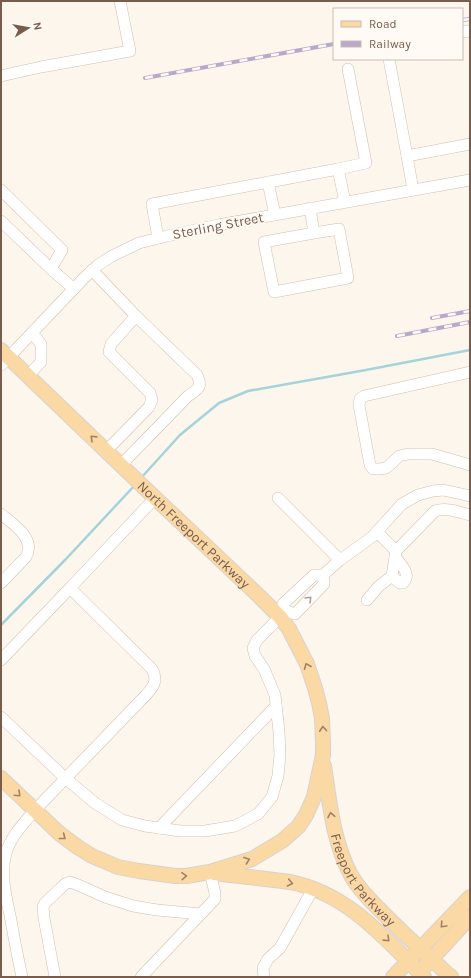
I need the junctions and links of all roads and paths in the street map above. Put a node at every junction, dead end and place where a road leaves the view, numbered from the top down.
1 (120, 1) edge
2 (389, 60) edge
3 (348, 69) dead end
4 (1, 76) edge
5 (470, 144) edge
6 (407, 156) junction
7 (338, 169) junction
8 (470, 180) edge
9 (268, 182) junction
10 (1, 190) edge
11 (413, 190) junction
12 (345, 202) junction
13 (310, 208) junction
14 (275, 215) junction
15 (1, 221) edge
16 (314, 233) junction
17 (158, 238) junction
18 (51, 269) junction
19 (92, 270) junction
20 (74, 289) junction
21 (136, 316) junction
22 (32, 333) junction
23 (4, 357) edge
24 (470, 372) edge
25 (28, 376) junction
26 (106, 451) junction
27 (121, 465) junction
28 (470, 465) edge
29 (154, 496) junction
30 (470, 496) edge
31 (278, 498) dead end
32 (1, 514) edge
33 (470, 515) edge
34 (377, 532) junction
35 (395, 554) junction
36 (340, 560) junction
37 (392, 576) junction
38 (1, 583) edge
39 (70, 588) junction
40 (367, 600) dead end
41 (283, 614) junction
42 (1, 660) edge
43 (276, 706) junction
44 (1, 717) edge
45 (323, 755) junction
46 (1, 778) edge
47 (65, 778) junction
48 (35, 810) junction
49 (159, 828) junction
50 (210, 872) junction
51 (313, 889) junction
52 (470, 897) edge
53 (201, 914) junction
54 (470, 917) edge
55 (6, 922) edge
56 (420, 949) junction
57 (432, 959) junction
58 (409, 961) junction
59 (420, 976) edge
60 (22, 977) edge
61 (56, 977) edge
62 (141, 977) edge
63 (264, 977) edge
64 (393, 977) edge
65 (451, 977) edge

1 - 4 street
2 - 6 street
3 - 7 street
5 - 6 street
6 - 11 street
7 - 9 street
7 - 12 street
8 - 11 street, Sterling Street
9 - 14 street
9 - 17 street
10 - 18 street
11 - 12 street, Sterling Street
12 - 13 street, Sterling Street
13 - 14 street, Sterling Street
13 - 16 street
14 - 17 street, Sterling Street
15 - 18 street
16 - 16 street
17 - 19 street, Sterling Street
18 - 20 street
19 - 20 street, Sterling Street
19 - 21 street
20 - 22 street, Sterling Street
21 - 26 street
21 - 27 street
22 - 23 street, Sterling Street
22 - 25 street
23 - 25 main road, North Freeport Parkway
24 - 28 street
26 -> 25 main road, North Freeport Parkway
26 - 27 main road, North Freeport Parkway
27 - 29 main road, North Freeport Parkway
29 - 39 street
29 - 41 main road, North Freeport Parkway
30 - 34 street
31 - 36 street
32 - 38 street
33 - 35 street
34 - 35 street
34 - 36 street
35 - 37 street
35 - 37 street
36 - 41 street
37 - 40 street
39 - 42 street
39 - 47 street
41 - 43 street
45 -> 41 main road, North Freeport Parkway
43 - 49 street
43 - 49 street
44 - 47 street
50 -> 45 main road
56 -> 45 main road, Freeport Parkway
46 -> 48 main road
47 - 48 street
47 - 49 street
48 -> 50 main road
48 - 55 street
50 -> 51 main road, Freeport Parkway
50 - 53 street
51 -> 58 main road, Freeport Parkway
51 - 63 street
52 -> 56 main road
53 - 61 street
53 - 62 street
54 - 57 main road
55 - 60 street
56 - 57 main road, Freeport Parkway
56 - 58 main road
57 - 59 main road
57 - 65 main road, Freeport Parkway
58 - 59 main road, Freeport Parkway
58 - 64 main road

